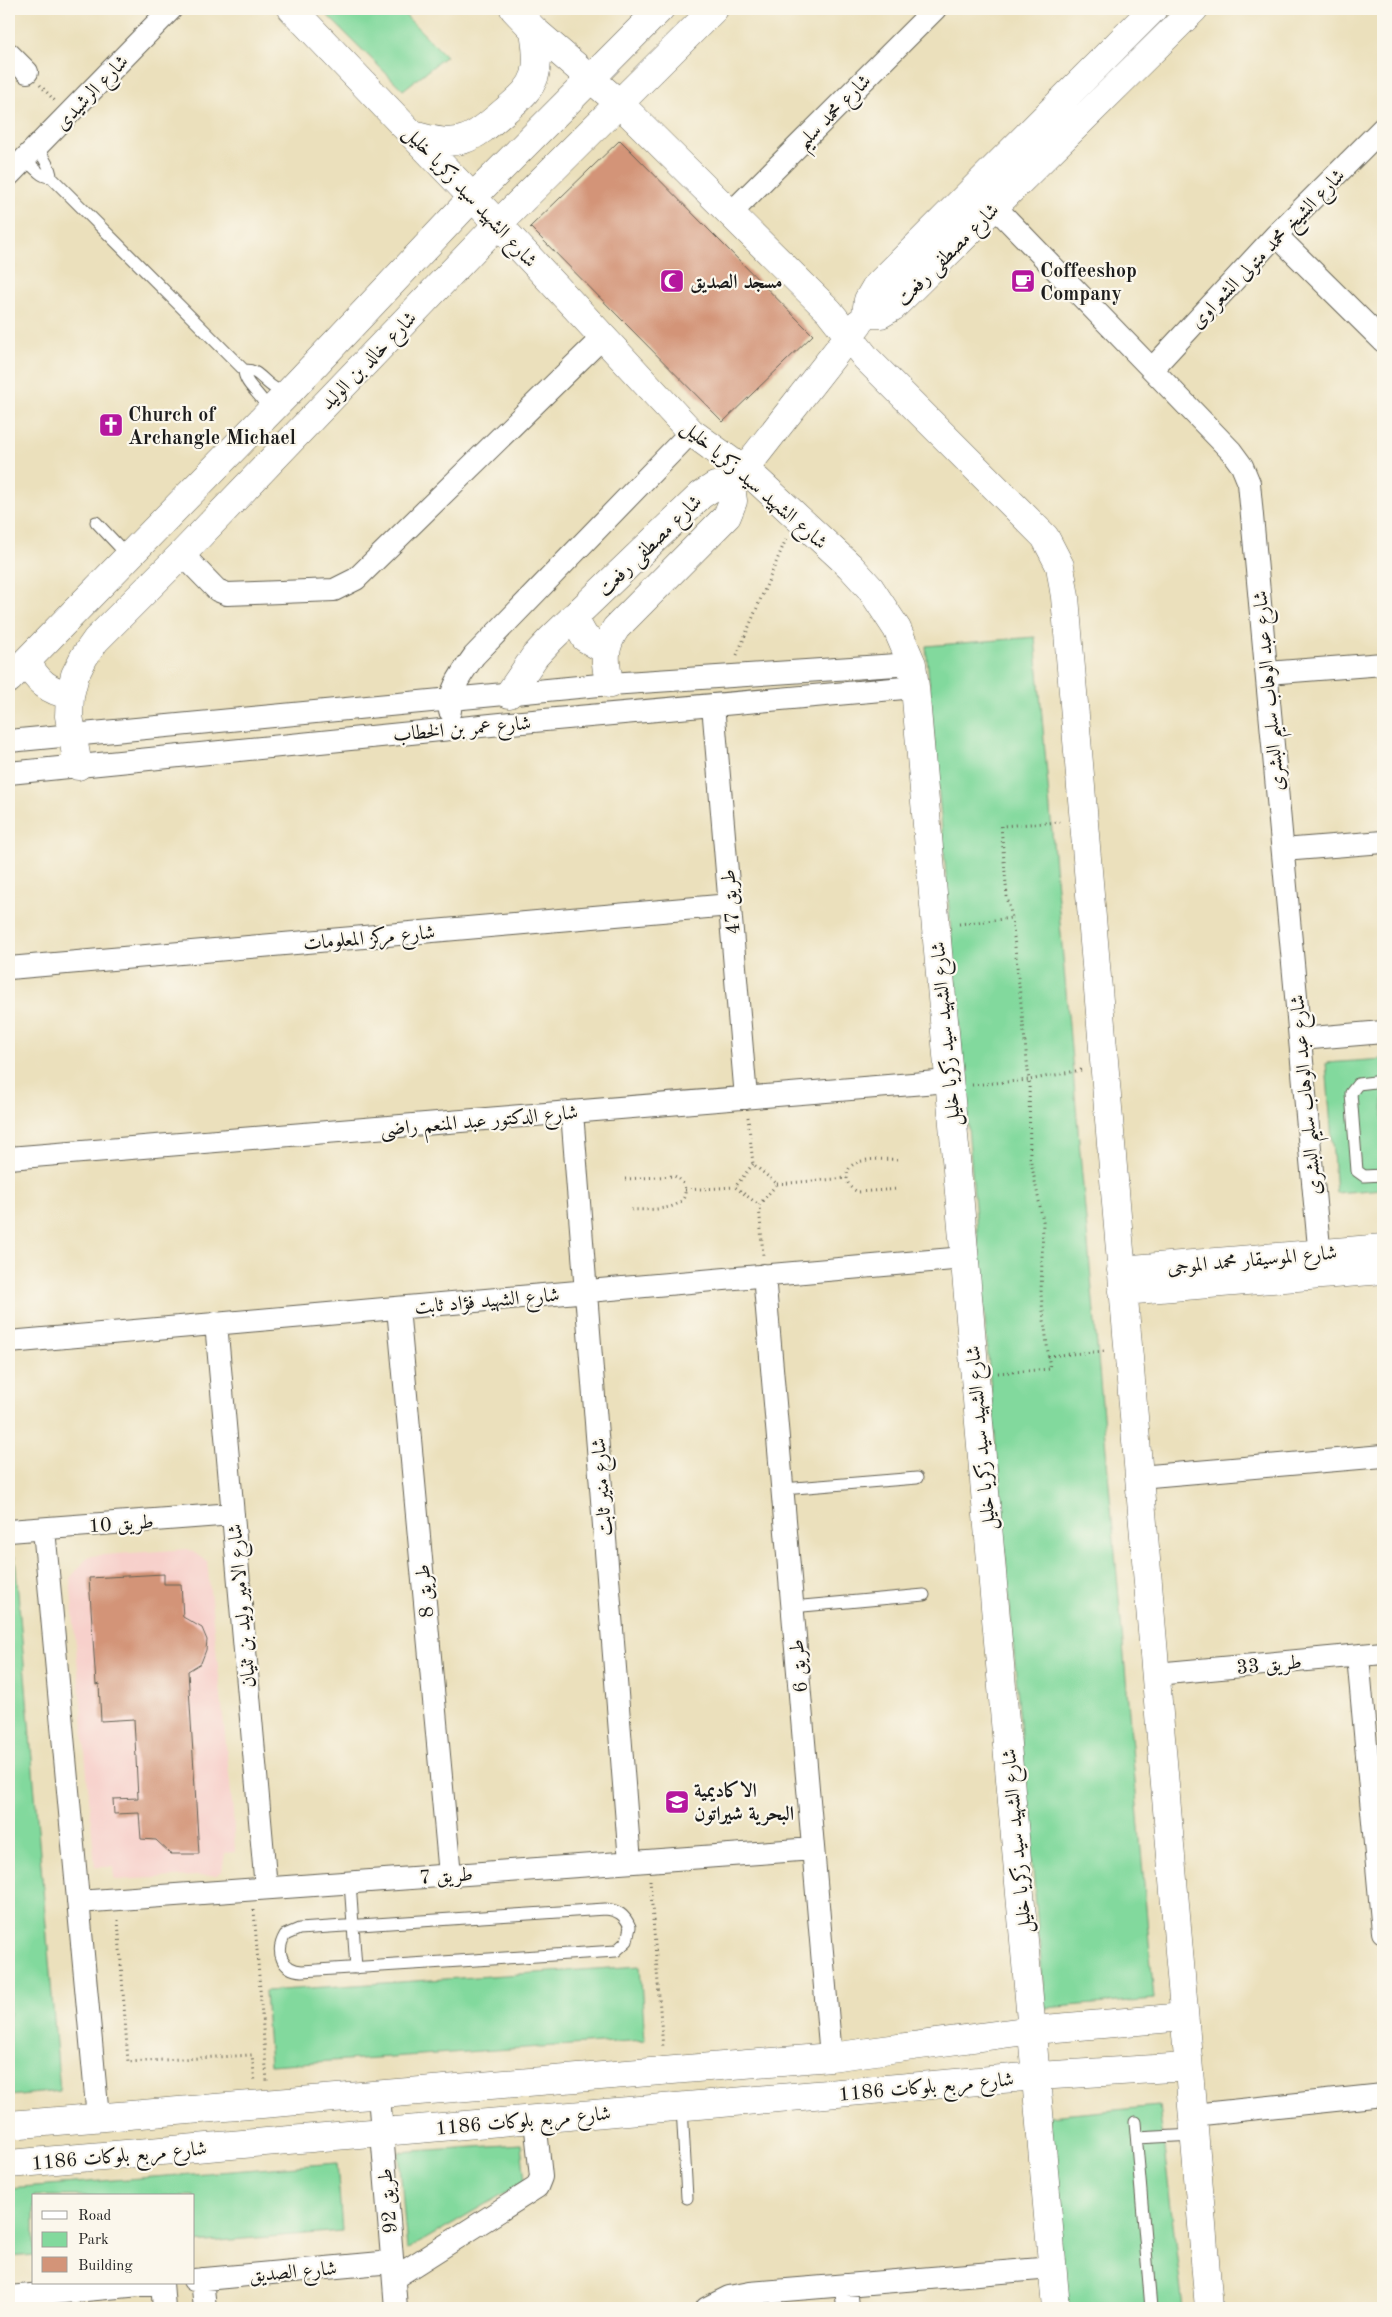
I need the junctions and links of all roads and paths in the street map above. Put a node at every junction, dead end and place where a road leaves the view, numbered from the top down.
1 (171, 9) edge
2 (292, 9) edge
3 (514, 9) edge
4 (660, 9) edge
5 (714, 9) edge
6 (935, 9) edge
7 (1153, 9) edge
8 (1194, 9) edge
9 (534, 30) junction
10 (9, 54) edge
11 (27, 72) joint
12 (590, 78) junction
13 (620, 103) junction
14 (69, 116) junction
15 (1383, 128) edge
16 (414, 135) junction
17 (24, 160) edge
18 (51, 177) junction
19 (472, 198) junction
20 (995, 207) junction
21 (731, 214) junction
22 (498, 224) junction
23 (1276, 235) junction
24 (866, 314) junction
25 (603, 337) junction
26 (849, 337) junction
27 (1383, 341) edge
28 (1152, 369) junction
29 (244, 370) junction
30 (288, 392) junction
31 (268, 413) junction
32 (691, 432) junction
33 (737, 478) junction
34 (795, 516) junction
35 (96, 522) dead end
36 (182, 554) junction
37 (129, 557) junction
38 (573, 617) junction
39 (605, 650) junction
40 (1383, 664) edge
41 (18, 671) edge
42 (1267, 673) junction
43 (913, 675) junction
44 (728, 676) junction
45 (610, 684) junction
46 (509, 694) junction
47 (70, 695) junction
48 (449, 699) junction
49 (713, 705) junction
50 (511, 723) junction
51 (451, 729) junction
52 (72, 735) junction
53 (9, 741) edge
54 (78, 766) junction
55 (9, 772) edge
56 (1084, 821) junction
57 (1383, 842) edge
58 (1283, 850) junction
59 (730, 905) junction
60 (1012, 918) junction
61 (936, 926) junction
62 (9, 968) edge
63 (1383, 1032) edge
64 (1300, 1039) junction
65 (1105, 1067) junction
66 (1029, 1080) junction
67 (1383, 1081) edge
68 (950, 1084) junction
69 (746, 1098) junction
70 (572, 1112) junction
71 (9, 1158) edge
72 (897, 1159) dead end
73 (753, 1164) junction
74 (1383, 1175) edge
75 (847, 1178) junction
76 (624, 1179) dead end
77 (777, 1184) junction
78 (735, 1187) junction
79 (899, 1189) dead end
80 (685, 1190) junction
81 (759, 1205) junction
82 (628, 1210) dead end
83 (1383, 1248) edge
84 (964, 1258) junction
85 (1320, 1264) junction
86 (1383, 1270) edge
87 (764, 1275) junction
88 (1122, 1280) junction
89 (586, 1291) junction
90 (398, 1308) junction
91 (216, 1324) junction
92 (9, 1342) edge
93 (1128, 1349) junction
94 (1048, 1356) junction
95 (975, 1375) junction
96 (1383, 1456) edge
97 (1139, 1477) junction
98 (917, 1478) dead end
99 (783, 1489) junction
100 (233, 1514) junction
101 (44, 1529) junction
102 (9, 1532) edge
103 (924, 1595) dead end
104 (792, 1607) junction
105 (1383, 1653) edge
106 (1358, 1656) junction
107 (1156, 1674) junction
108 (813, 1849) junction
109 (639, 1862) junction
110 (450, 1875) junction
111 (350, 1882) junction
112 (260, 1889) junction
113 (117, 1899) junction
114 (78, 1902) junction
115 (353, 1926) junction
116 (1383, 1932) edge
117 (356, 1968) junction
118 (1184, 2016) junction
119 (1032, 2030) junction
120 (831, 2057) junction
121 (1188, 2067) junction
122 (664, 2071) junction
123 (1036, 2076) junction
124 (379, 2095) junction
125 (1383, 2095) edge
126 (262, 2104) junction
127 (682, 2107) junction
128 (126, 2115) junction
129 (86, 2119) junction
130 (535, 2120) junction
131 (1136, 2122) dead end
132 (9, 2125) edge
133 (1194, 2125) junction
134 (382, 2132) junction
135 (1137, 2138) junction
136 (129, 2154) junction
137 (77, 2159) junction
138 (9, 2164) edge
139 (688, 2198) dead end
140 (1052, 2268) junction
141 (393, 2270) junction
142 (198, 2280) edge
143 (151, 2284) edge
144 (162, 2284) edge
145 (846, 2285) junction
146 (9, 2297) edge
147 (164, 2308) edge
148 (204, 2308) edge
149 (396, 2308) edge
150 (707, 2308) edge
151 (848, 2308) edge
152 (1056, 2308) edge
153 (1151, 2308) edge
154 (1209, 2308) edge

1 - 14 street, شارع الرشيدى
2 - 16 street, شارع الشهيد سيد زكريا خليل
3 - 9 street
4 - 12 street, شارع خالد بن الوليد
5 - 13 street, شارع خالد بن الوليد
6 - 21 street, شارع محمد سليم
7 - 24 street, شارع مصطفى رفعت
8 - 20 street, شارع مصطفى رفعت
9 - 12 street
9 - 16 street
10 - 11 street
11 - 14 path
12 - 13 street
12 - 19 street, شارع خالد بن الوليد
13 - 21 street
13 - 22 street, شارع خالد بن الوليد
14 - 17 street, شارع الرشيدى
15 - 23 street, شارع الشيخ محمد متولى الشعراوى
16 - 19 street, شارع الشهيد سيد زكريا خليل
17 - 18 lane
17 - 18 lane
18 - 29 lane
19 - 22 street, شارع الشهيد سيد زكريا خليل
19 - 30 street, شارع خالد بن الوليد
20 - 24 street, شارع مصطفى رفعت
20 - 28 street, شارع عبد الوهاب سليم البشرى
21 - 26 street
22 - 25 street, شارع الشهيد سيد زكريا خليل
22 - 36 street, شارع خالد بن الوليد
23 - 27 street
23 - 28 street, شارع الشيخ محمد متولى الشعراوى
24 - 26 street
25 - 32 street, شارع الشهيد سيد زكريا خليل
25 - 36 street
26 - 33 street
26 - 56 street
28 - 42 street, شارع عبد الوهاب سليم البشرى
29 - 30 lane
29 - 31 lane
30 - 31 street, شارع خالد بن الوليد
31 - 37 street, شارع خالد بن الوليد
32 - 33 street, شارع الشهيد سيد زكريا خليل
32 - 48 street
33 - 34 street, شارع الشهيد سيد زكريا خليل
33 - 38 street, شارع مصطفى رفعت
33 - 39 street, شارع مصطفى رفعت
34 - 43 street, شارع الشهيد سيد زكريا خليل
34 - 44 path
35 - 37 lane
36 - 47 street, شارع خالد بن الوليد
37 - 41 street, شارع خالد بن الوليد
38 - 39 street
38 - 46 street, شارع مصطفى رفعت
39 - 45 street
40 - 42 street
41 - 47 street
42 - 58 street, شارع عبد الوهاب سليم البشرى
43 - 44 street, شارع عمر بن الخطاب
43 - 49 street, شارع عمر بن الخطاب
43 - 61 street, شارع الشهيد سيد زكريا خليل
44 - 45 street, شارع عمر بن الخطاب
45 - 46 street, شارع عمر بن الخطاب
46 - 48 street, شارع عمر بن الخطاب
46 - 50 street
47 - 52 street, شارع خالد بن الوليد
48 - 51 street
48 - 52 street, شارع عمر بن الخطاب
49 - 50 street, شارع عمر بن الخطاب
49 - 59 street, طريق 47
50 - 51 street, شارع عمر بن الخطاب
51 - 54 street, شارع عمر بن الخطاب
52 - 53 street, شارع عمر بن الخطاب
52 - 54 street, شارع خالد بن الوليد
54 - 55 street, شارع عمر بن الخطاب
56 - 60 path
56 - 65 street
57 - 58 street
58 - 64 street, شارع عبد الوهاب سليم البشرى
59 - 62 street, شارع مركز المعلومات
59 - 69 street, طريق 47
60 - 61 path
60 - 66 path
61 - 68 street, شارع الشهيد سيد زكريا خليل
63 - 64 street
64 - 85 street, شارع عبد الوهاب سليم البشرى
65 - 66 path
65 - 88 street
66 - 68 path
66 - 94 path
67 - 74 lane
68 - 69 street, شارع الدكتور عبد المنعم راضى
68 - 84 street, شارع الشهيد سيد زكريا خليل
69 - 70 street, شارع الدكتور عبد المنعم راضى
69 - 73 path
70 - 71 street, شارع الدكتور عبد المنعم راضى
70 - 89 street, شارع منير ثابت
72 - 75 path
73 - 77 path
73 - 78 path
75 - 77 path
75 - 79 path
76 - 80 path
77 - 81 path
78 - 80 path
78 - 81 path
80 - 82 path
81 - 87 path
83 - 85 street, شارع الموسيقار محمد الموجى
84 - 87 street, شارع الشهيد فؤاد ثابت
84 - 95 street, شارع الشهيد سيد زكريا خليل
85 - 86 street, شارع الموسيقار محمد الموجى
85 - 88 street, شارع الموسيقار محمد الموجى
87 - 89 street, شارع الشهيد فؤاد ثابت
87 - 99 street, طريق 6
88 - 93 street
89 - 90 street, شارع الشهيد فؤاد ثابت
89 - 109 street, شارع منير ثابت
90 - 91 street, شارع الشهيد فؤاد ثابت
90 - 110 street, طريق 8
91 - 92 street, شارع الشهيد فؤاد ثابت
91 - 100 street, شارع الامير وليد بن ثنيان
93 - 94 path
93 - 97 street
94 - 95 path
95 - 119 street, شارع الشهيد سيد زكريا خليل
96 - 97 street
97 - 107 street
98 - 99 lane
99 - 104 street, طريق 6
100 - 101 street, طريق 10
100 - 112 street, شارع الامير وليد بن ثنيان
101 - 102 street, طريق 10
101 - 114 street
103 - 104 lane
104 - 108 street, طريق 6
105 - 106 street, طريق 33
106 - 107 street, طريق 33
106 - 116 street
107 - 118 street
108 - 109 street, طريق 7
108 - 120 street, طريق 6
109 - 110 street, طريق 7
109 - 122 path
110 - 111 street, طريق 7
111 - 112 street, طريق 7
111 - 115 lane
112 - 113 street, طريق 7
112 - 126 path
113 - 114 street, طريق 7
113 - 126 path
114 - 129 street
115 - 117 lane
115 - 117 lane
115 - 117 lane
118 - 119 street, شارع مربع بلوكات 1186
118 - 121 street
119 - 120 street, شارع مربع بلوكات 1186
119 - 123 street, شارع الشهيد سيد زكريا خليل
120 - 122 street, شارع مربع بلوكات 1186
121 - 123 street, شارع مربع بلوكات 1186
121 - 133 street
122 - 124 street, شارع مربع بلوكات 1186
123 - 127 street, شارع مربع بلوكات 1186
123 - 140 street, شارع الشهيد سيد زكريا خليل
124 - 126 street, شارع مربع بلوكات 1186
124 - 134 street, طريق 92
125 - 133 street
126 - 128 street, شارع مربع بلوكات 1186
127 - 130 street, شارع مربع بلوكات 1186
127 - 139 lane
128 - 129 street, شارع مربع بلوكات 1186
128 - 136 street
129 - 132 street, شارع مربع بلوكات 1186
129 - 137 street
130 - 134 street, شارع مربع بلوكات 1186
130 - 141 street
131 - 135 lane
133 - 135 lane
133 - 154 street
134 - 136 street, شارع مربع بلوكات 1186
134 - 141 street, طريق 92
135 - 153 lane
136 - 137 street, شارع مربع بلوكات 1186
137 - 138 street, شارع مربع بلوكات 1186
140 - 145 street
140 - 152 street, شارع الشهيد سيد زكريا خليل
141 - 142 street, شارع الصديق
141 - 149 street, طريق 92
142 - 148 street
143 - 146 street
144 - 147 street
145 - 150 street
145 - 151 street

